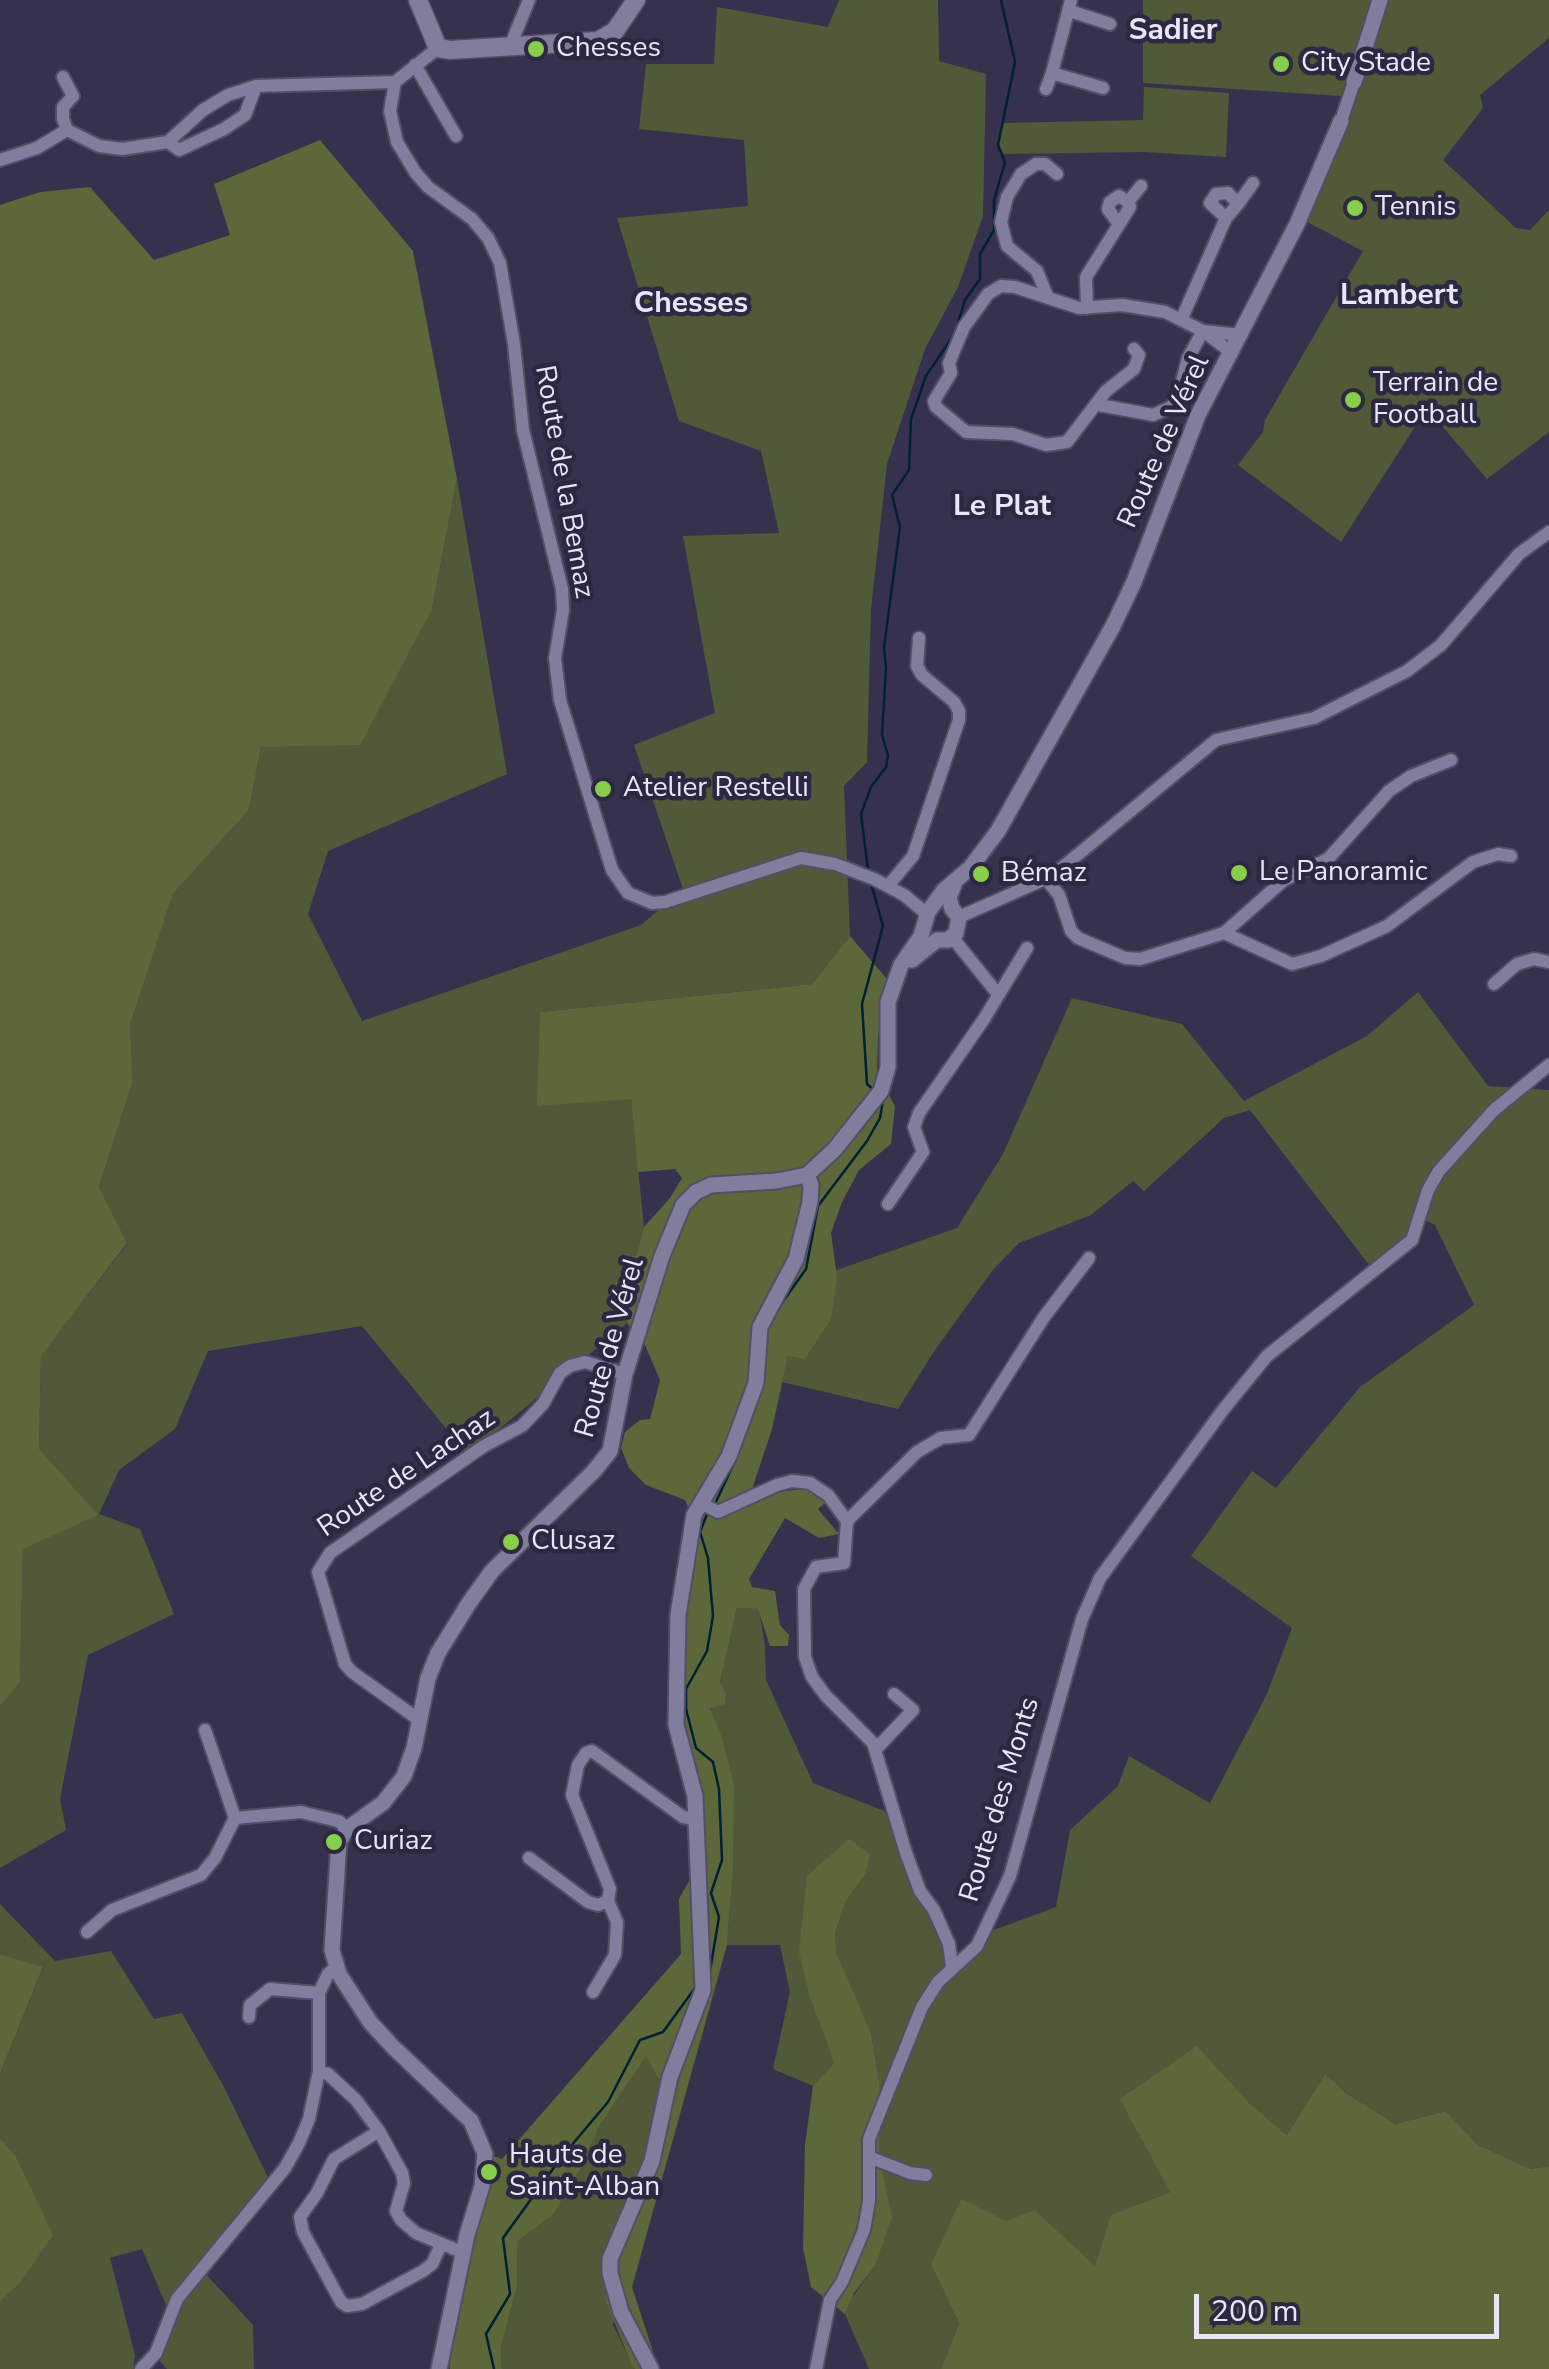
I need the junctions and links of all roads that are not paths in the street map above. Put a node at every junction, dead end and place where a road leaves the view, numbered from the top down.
1 (418, 0) edge
2 (528, 0) edge
3 (636, 0) edge
4 (1380, 0) edge
5 (1071, 5) edge
6 (1110, 24) dead end
7 (511, 44) junction
8 (438, 48) junction
9 (414, 65) junction
10 (1052, 72) junction
11 (63, 77) dead end
12 (395, 82) junction
13 (1354, 82) joint
14 (256, 86) junction
15 (1103, 88) dead end
16 (1046, 89) dead end
17 (1341, 122) joint
18 (67, 130) junction
19 (456, 136) dead end
20 (168, 142) junction
21 (0, 160) edge
22 (1056, 174) dead end
23 (1253, 183) dead end
24 (1141, 186) dead end
25 (1238, 204) junction
26 (1226, 218) junction
27 (1048, 298) junction
28 (1087, 308) junction
29 (1182, 318) junction
30 (1203, 331) junction
31 (1241, 336) junction
32 (1134, 349) dead end
33 (1232, 353) junction
34 (1099, 404) junction
35 (1549, 532) edge
36 (920, 638) dead end
37 (1451, 760) dead end
38 (1510, 856) dead end
39 (1046, 879) junction
40 (881, 882) junction
41 (955, 882) junction
42 (955, 913) junction
43 (928, 916) junction
44 (1224, 933) junction
45 (945, 939) junction
46 (1026, 948) dead end
47 (1549, 962) edge
48 (896, 978) junction
49 (1494, 984) dead end
50 (997, 993) junction
51 (1549, 1065) edge
52 (801, 1177) junction
53 (888, 1204) dead end
54 (1089, 1258) dead end
55 (625, 1374) junction
56 (709, 1507) junction
57 (847, 1520) junction
58 (894, 1694) dead end
59 (418, 1719) junction
60 (205, 1730) dead end
61 (876, 1750) junction
62 (235, 1818) junction
63 (695, 1820) junction
64 (348, 1828) junction
65 (529, 1858) dead end
66 (608, 1901) junction
67 (87, 1932) dead end
68 (336, 1967) junction
69 (952, 1967) junction
70 (594, 1992) dead end
71 (319, 1993) junction
72 (250, 2017) dead end
73 (319, 2071) junction
74 (380, 2131) junction
75 (869, 2157) junction
76 (926, 2175) dead end
77 (441, 2245) junction
78 (464, 2253) junction
79 (142, 2369) edge
80 (439, 2369) edge
81 (651, 2369) edge
82 (816, 2369) edge

1 - 8 main road
2 - 7 street
3 - 7 main road
4 - 13 street, Route de Vérel
5 - 6 street
5 - 10 street
7 - 8 main road
8 - 9 street
9 - 12 street
9 - 19 street
10 - 15 street
10 - 16 street
11 - 18 street
12 - 14 street
12 - 40 street, Route de la Bemaz
13 - 17 street, Route de Vérel
14 - 20 street
14 - 20 street
17 - 31 street, Route de Vérel
18 - 20 street
18 - 21 street
22 - 27 street
23 - 25 street
24 - 28 street
25 - 26 street
25 - 26 street
26 - 29 street
27 - 28 street
27 - 34 street
28 - 29 street
29 - 30 street
30 - 31 street
30 - 33 street
30 - 34 street
31 - 33 street, Route de Vérel
32 - 34 street
33 - 41 street, Route de Vérel
35 - 39 street
36 - 40 street
37 - 44 street
38 - 44 street
39 - 42 street
39 - 44 street
40 - 43 street, Route de la Bemaz
41 - 42 street
41 - 43 street, Route de Vérel
42 - 43 street
42 - 45 street
43 - 45 street
43 - 48 street, Route de Vérel
45 - 48 street
45 - 50 street
46 - 50 street
47 - 49 street
48 - 52 street, Route de Vérel
50 - 53 street
51 - 69 street, Route des Monts
52 - 55 street, Route de Vérel
52 - 56 street
54 - 57 street
55 - 59 street, Route de Vérel
55 - 59 street, Route de Lachaz
56 - 57 street
56 - 63 street
57 - 61 street
58 - 61 street
59 - 64 street, Route de Vérel
60 - 62 street
61 - 69 street
62 - 64 street
62 - 67 street
63 - 66 street
63 - 81 street
64 - 68 street
65 - 66 street
66 - 70 street
68 - 71 street
68 - 78 street
69 - 75 street, Route des Monts
71 - 72 street
71 - 73 street
73 - 74 street
73 - 79 street
74 - 77 street
74 - 77 street
75 - 76 street
75 - 82 street, Route des Monts
77 - 78 street
78 - 80 street

